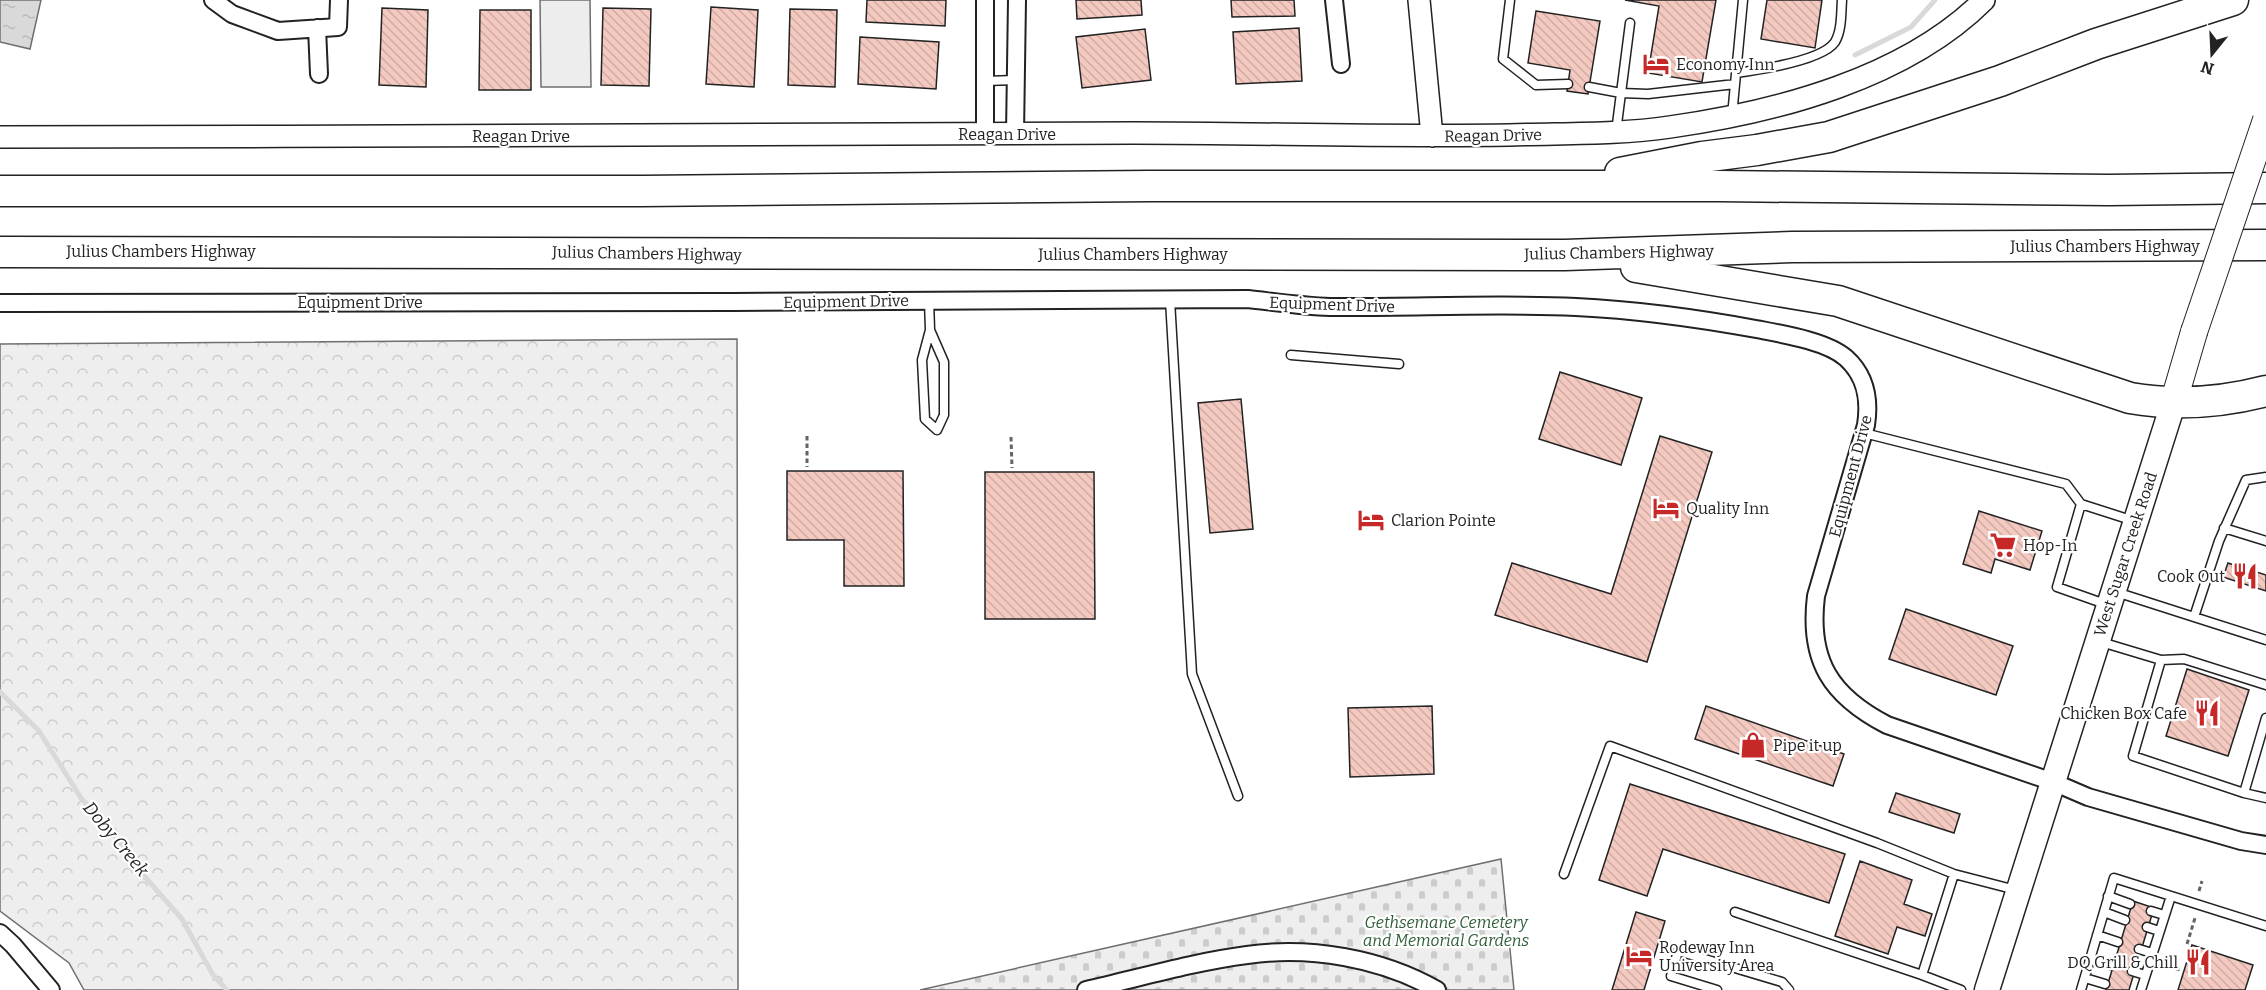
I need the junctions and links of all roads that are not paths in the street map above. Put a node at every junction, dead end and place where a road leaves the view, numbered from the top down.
1 (213, 0) edge
2 (339, 0) edge
3 (985, 0) edge
4 (1017, 0) edge
5 (1334, 0) edge
6 (1419, 0) edge
7 (1510, 0) edge
8 (1743, 0) edge
9 (1842, 0) edge
10 (1984, 0) edge
11 (2233, 0) edge
12 (1630, 23) dead end
13 (317, 28) junction
14 (1341, 64) dead end
15 (1736, 73) junction
16 (319, 74) dead end
17 (1016, 80) junction
18 (985, 81) junction
19 (1568, 84) dead end
20 (1735, 84) junction
21 (1589, 87) dead end
22 (1621, 93) junction
23 (1732, 116) junction
24 (2266, 120) edge
25 (1616, 132) junction
26 (985, 134) junction
27 (1015, 134) junction
28 (1432, 136) junction
29 (0, 137) edge
30 (1552, 187) junction
31 (2266, 188) edge
32 (0, 191) edge
33 (2266, 245) edge
34 (0, 252) edge
35 (1565, 255) junction
36 (929, 300) junction
37 (1170, 300) junction
38 (0, 303) edge
39 (930, 330) junction
40 (1291, 355) dead end
41 (1399, 364) dead end
42 (2266, 391) edge
43 (2173, 404) junction
44 (1864, 433) junction
45 (2266, 477) edge
46 (2081, 504) junction
47 (2136, 522) junction
48 (2224, 528) junction
49 (2266, 541) edge
50 (2111, 598) junction
51 (2194, 617) junction
52 (2266, 640) edge
53 (2098, 641) junction
54 (2161, 660) junction
55 (2266, 685) edge
56 (2266, 718) edge
57 (2053, 782) junction
58 (2244, 793) junction
59 (1238, 796) dead end
60 (2266, 798) edge
61 (2266, 845) edge
62 (1564, 874) dead end
63 (1954, 874) junction
64 (2019, 890) junction
65 (2108, 896) junction
66 (2170, 896) junction
67 (2130, 904) dead end
68 (2151, 911) dead end
69 (1735, 912) dead end
70 (2103, 912) junction
71 (2164, 915) junction
72 (2125, 920) dead end
73 (2266, 926) edge
74 (2146, 927) dead end
75 (2159, 931) junction
76 (0, 933) edge
77 (2097, 935) junction
78 (2118, 942) dead end
79 (2139, 949) dead end
80 (2151, 957) junction
81 (2090, 958) junction
82 (2111, 965) dead end
83 (2132, 971) dead end
84 (1922, 975) junction
85 (2145, 975) junction
86 (2085, 978) junction
87 (2105, 984) dead end
88 (51, 990) edge
89 (1086, 990) edge
90 (1437, 990) edge
91 (1716, 990) edge
92 (1789, 990) edge
93 (1961, 990) edge
94 (1987, 990) edge
95 (2081, 990) edge
96 (2141, 990) edge

1 - 13 street
2 - 13 street
3 - 18 street
4 - 17 street
5 - 14 street
6 - 28 street
7 - 19 lane
8 - 15 lane
9 - 15 lane
10 - 23 street, Reagan Drive
11 - 30 highway
12 - 22 lane
13 - 16 street
15 - 20 lane
17 - 18 lane
17 - 27 street
18 - 26 street
20 - 22 lane
20 - 23 lane
21 - 22 lane
22 - 25 lane
23 - 25 street, Reagan Drive
24 - 43 main road, West Sugar Creek Road, bridge
25 - 28 street, Reagan Drive
26 - 27 street, Reagan Drive
26 - 29 street, Reagan Drive
27 - 28 street, Reagan Drive
30 - 31 highway
30 - 32 highway
33 - 35 highway, Julius Chambers Highway
34 - 35 highway, Julius Chambers Highway
35 - 43 highway
36 - 37 street, Equipment Drive
36 - 38 street, Equipment Drive
36 - 39 lane
37 - 44 street, Equipment Drive
37 - 59 lane
39 - 39 lane
40 - 41 lane
42 - 43 highway
43 - 47 main road, West Sugar Creek Road
44 - 46 lane
44 - 57 street, Equipment Drive
45 - 48 lane
46 - 47 lane
46 - 50 lane
47 - 50 main road, West Sugar Creek Road
48 - 49 lane
48 - 51 lane
50 - 51 lane
50 - 53 main road, West Sugar Creek Road
51 - 52 lane
53 - 54 lane
53 - 57 main road, West Sugar Creek Road
54 - 55 lane
54 - 58 lane
56 - 58 lane
57 - 61 street, Equipment Drive
57 - 64 main road, West Sugar Creek Road
58 - 60 lane
62 - 63 lane
63 - 64 lane
63 - 84 lane
64 - 94 main road, West Sugar Creek Road
65 - 66 lane
65 - 67 lane
65 - 70 lane
66 - 71 lane
66 - 73 lane
68 - 71 lane
69 - 84 lane
70 - 72 lane
70 - 77 lane
71 - 75 lane
74 - 75 lane
75 - 80 lane
76 - 88 street
77 - 78 lane
77 - 81 lane
79 - 80 lane
80 - 85 lane
81 - 82 lane
81 - 86 lane
83 - 85 lane
84 - 93 lane
85 - 96 lane
86 - 87 lane
86 - 95 lane
89 - 90 street
91 - 92 lane

